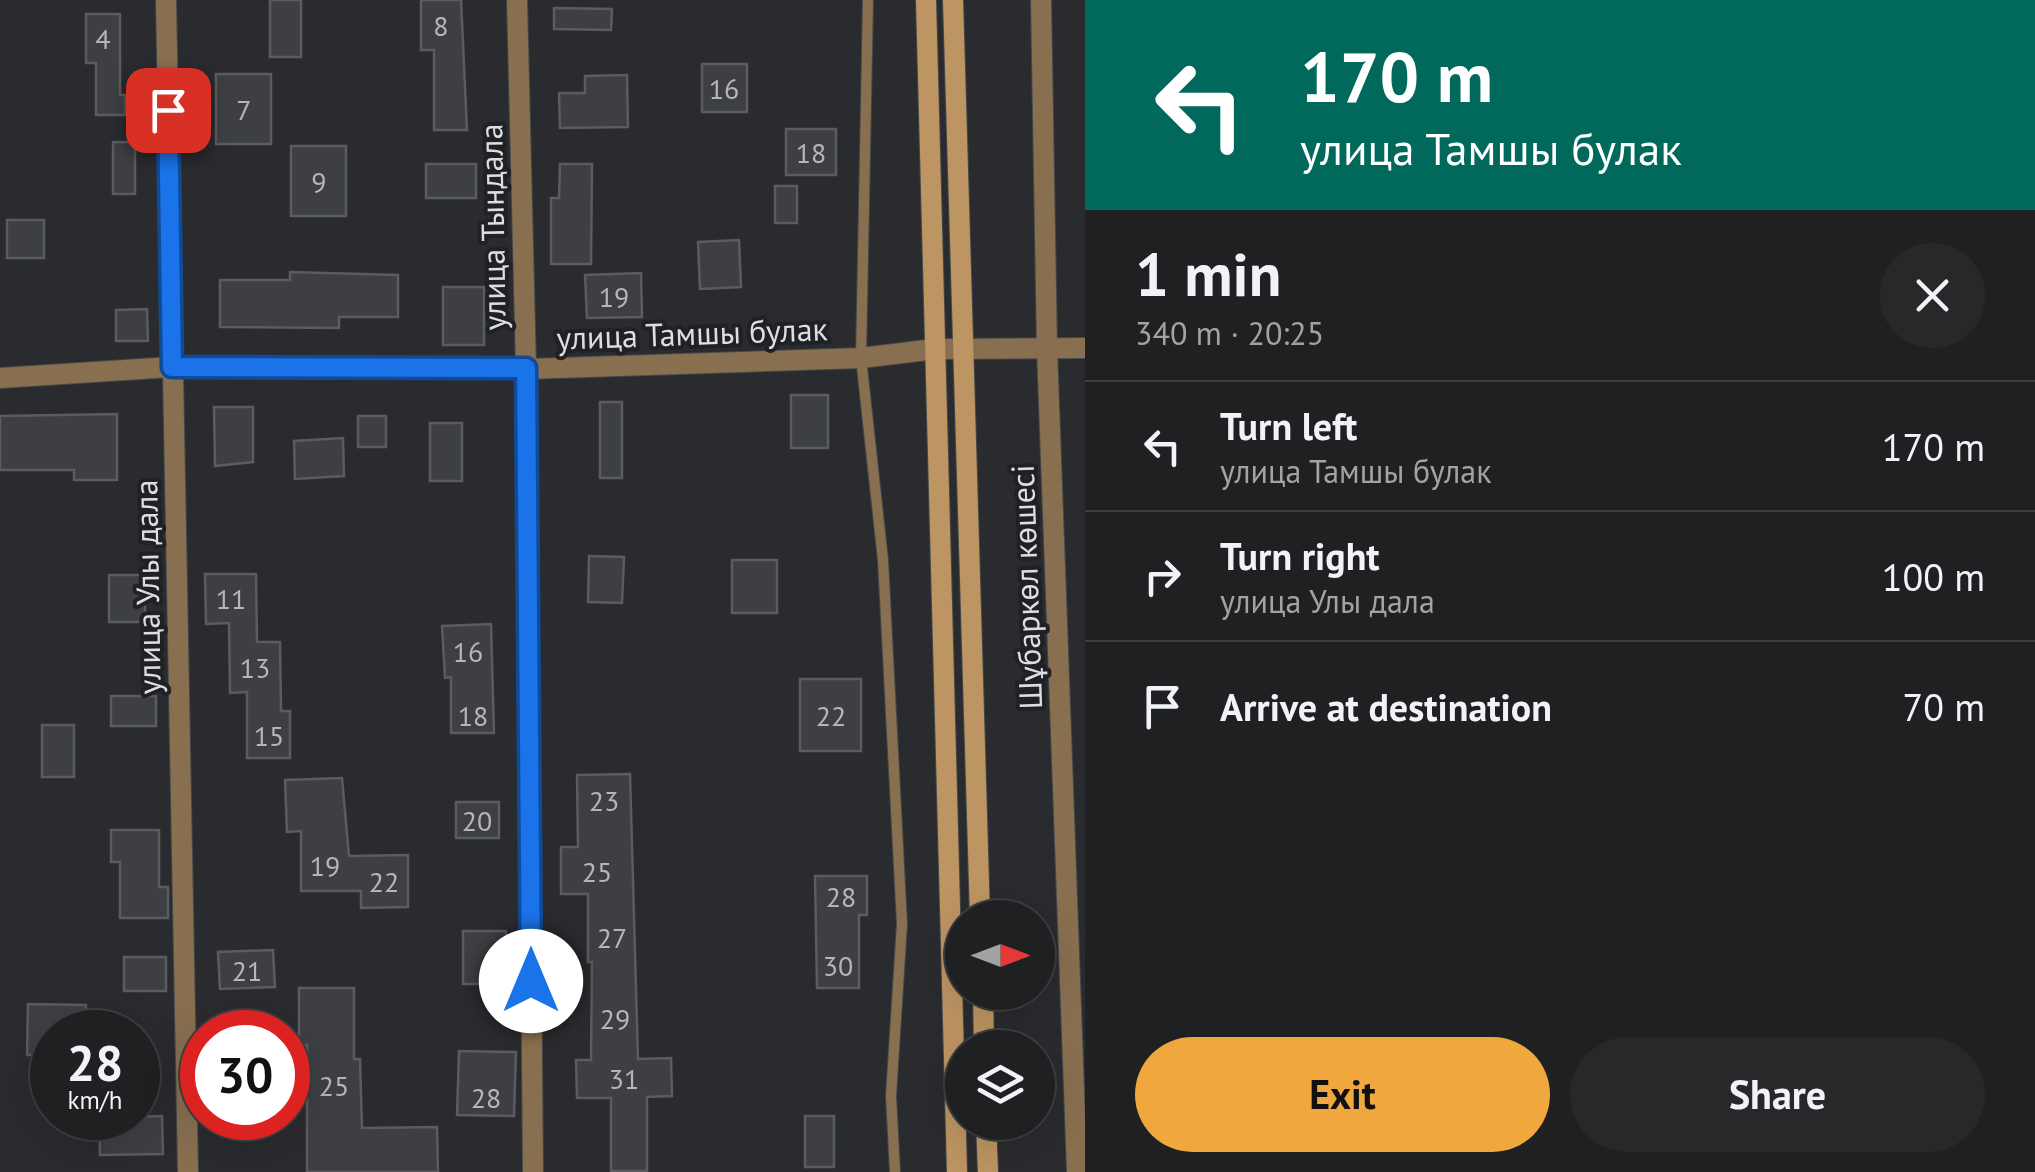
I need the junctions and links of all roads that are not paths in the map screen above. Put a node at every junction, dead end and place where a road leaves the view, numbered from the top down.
1 (166, 0) edge
2 (516, 0) edge
3 (868, 0) edge
4 (926, 0) edge
5 (953, 0) edge
6 (1042, 0) edge
7 (1085, 348) edge
8 (935, 349) junction
9 (964, 349) junction
10 (1048, 349) junction
11 (861, 358) junction
12 (172, 367) junction
13 (526, 368) junction
14 (0, 378) edge
15 (979, 900) edge
16 (987, 1140) edge
17 (188, 1172) edge
18 (532, 1172) edge
19 (895, 1172) edge
20 (957, 1172) edge
21 (988, 1172) edge
22 (1077, 1172) edge

1 - 12 street, улица Улы дала
2 - 13 street, улица Тындала
3 - 11 lane
4 - 8 street
5 - 9 street, Шұбаркөл көшесі
6 - 10 street, Шұбаркөл көшесі
7 - 10 street, улица Тамшы булак
8 - 9 street, улица Тамшы булак
8 - 11 street, улица Тамшы булак
8 - 20 street
9 - 10 street, улица Тамшы булак
9 - 15 street, Шұбаркөл көшесі
10 - 22 street, Шұбаркөл көшесі
11 - 13 street, улица Тамшы булак
11 - 19 lane
12 - 13 street, улица Тамшы булак
12 - 14 street, улица Тамшы булак
12 - 17 street, улица Улы дала
13 - 18 street, улица Тындала
16 - 21 street

